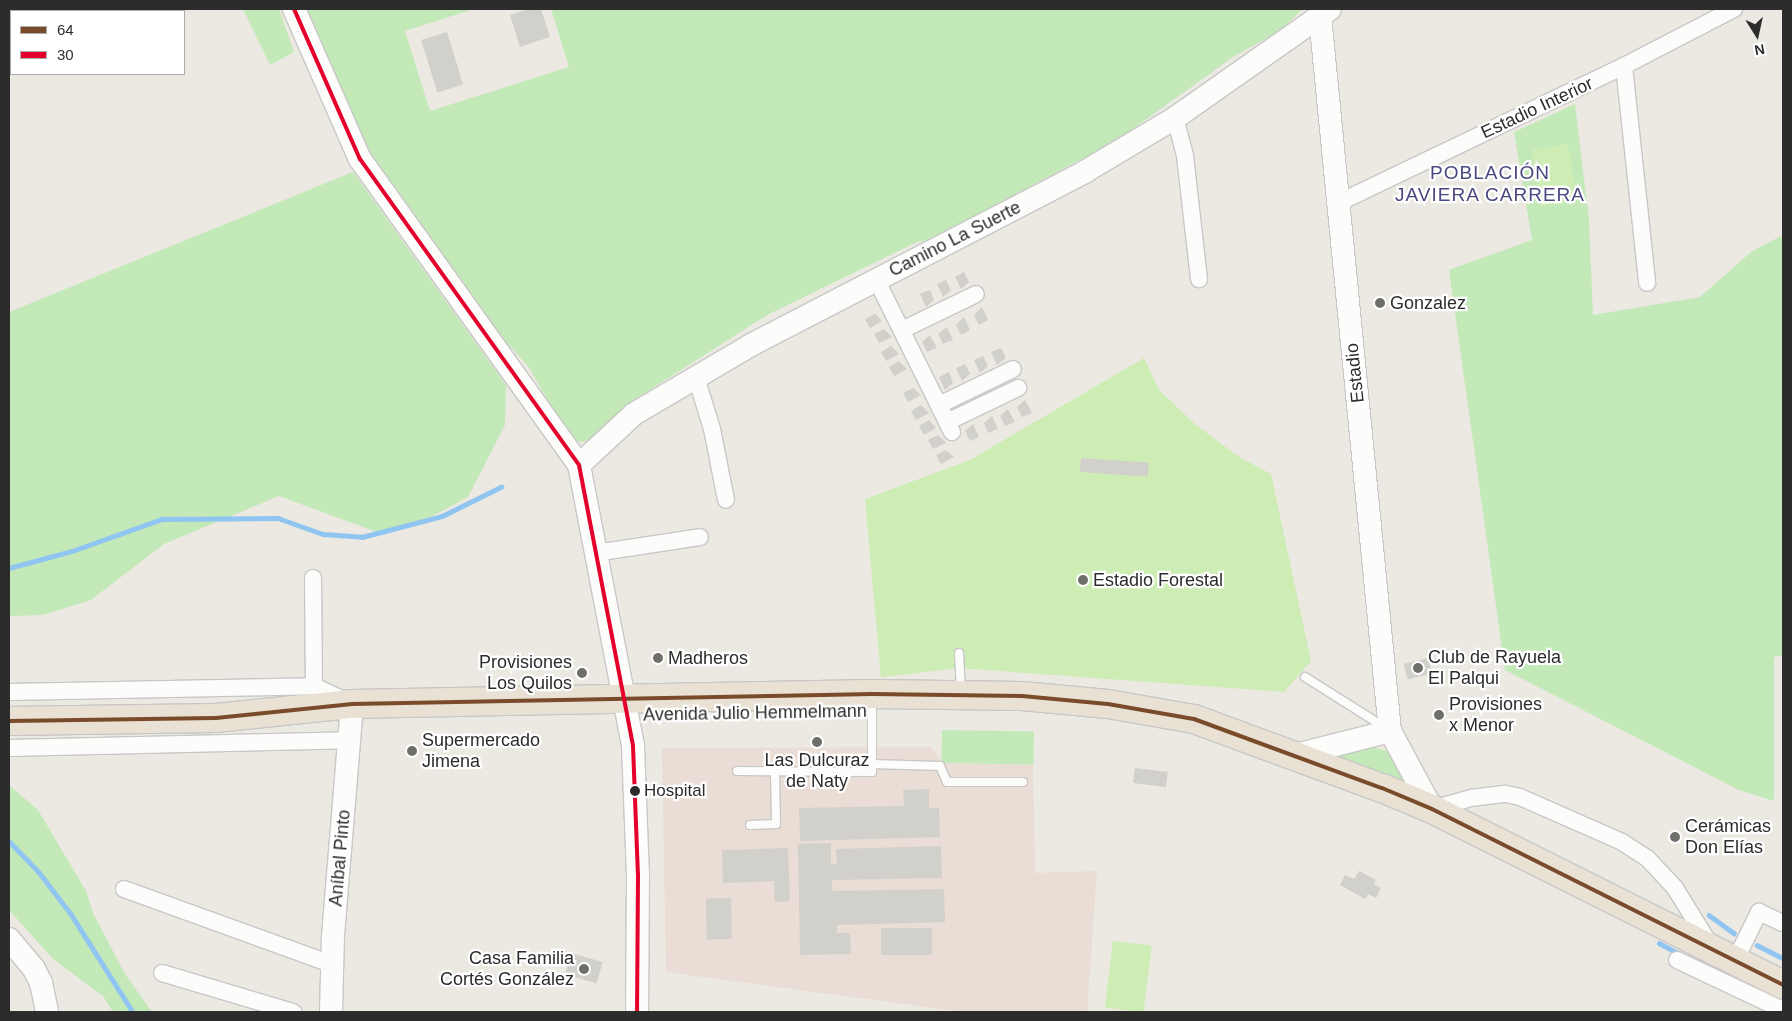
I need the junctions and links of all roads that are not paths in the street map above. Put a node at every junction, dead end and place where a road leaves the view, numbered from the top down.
1 (294, 9) edge
2 (1734, 9) edge
3 (1325, 12) edge
4 (1624, 66) junction
5 (1175, 118) junction
6 (1338, 203) junction
7 (876, 279) junction
8 (1199, 279) dead end
9 (1647, 283) dead end
10 (976, 294) dead end
11 (902, 330) junction
12 (1013, 369) dead end
13 (696, 377) junction
14 (1018, 388) dead end
15 (939, 404) junction
16 (579, 465) junction
17 (726, 500) dead end
18 (700, 538) dead end
19 (596, 553) junction
20 (313, 578) dead end
21 (959, 653) dead end
22 (1305, 678) dead end
23 (314, 686) junction
24 (9, 692) edge
25 (961, 695) junction
26 (872, 702) junction
27 (627, 707) junction
28 (9, 721) edge
29 (351, 722) junction
30 (1390, 730) junction
31 (1262, 746) junction
32 (9, 748) edge
33 (1292, 756) junction
34 (872, 764) junction
35 (737, 771) dead end
36 (775, 771) junction
37 (1023, 782) dead end
38 (1432, 809) junction
39 (750, 825) dead end
40 (124, 889) dead end
41 (1783, 923) edge
42 (9, 939) edge
43 (1724, 955) junction
44 (1677, 960) dead end
45 (331, 964) junction
46 (162, 974) dead end
47 (1783, 985) edge
48 (1783, 1010) edge
49 (47, 1012) edge
50 (292, 1012) edge
51 (331, 1012) edge
52 (636, 1012) edge

1 - 16 street
2 - 4 street, Estadio Interior
3 - 5 street, Camino La Suerte
3 - 6 street, Estadio
4 - 6 street, Estadio Interior
4 - 9 street
5 - 7 street, Camino La Suerte
5 - 8 street
6 - 30 street, Estadio
7 - 11 street
7 - 13 street, Camino La Suerte
10 - 11 street
11 - 15 street
12 - 15 street
13 - 16 street, Camino La Suerte
13 - 17 street
14 - 15 street
16 - 19 street
18 - 19 street
19 - 27 street
20 - 23 street
21 - 25 lane
22 - 30 lane
23 - 24 street
23 - 29 street
25 - 26 highway, Avenida Julio Hemmelmann
25 - 31 highway, Avenida Julio Hemmelmann
26 - 27 highway, Avenida Julio Hemmelmann
26 - 31 highway, Avenida Julio Hemmelmann
26 - 34 lane
27 - 29 highway, Avenida Julio Hemmelmann
27 - 52 street
28 - 29 highway, Avenida Julio Hemmelmann
29 - 32 street
29 - 45 street, Aníbal Pinto
30 - 33 street
30 - 38 street, Estadio
31 - 33 highway, Avenida Julio Hemmelmann
33 - 38 highway, Avenida Julio Hemmelmann
34 - 36 lane
34 - 37 lane
35 - 36 lane
36 - 39 lane
38 - 43 highway, Avenida Julio Hemmelmann
38 - 43 street
40 - 45 street
41 - 43 street
42 - 49 street
43 - 47 highway, Avenida Julio Hemmelmann
44 - 48 street
45 - 51 street, Aníbal Pinto
46 - 50 street

